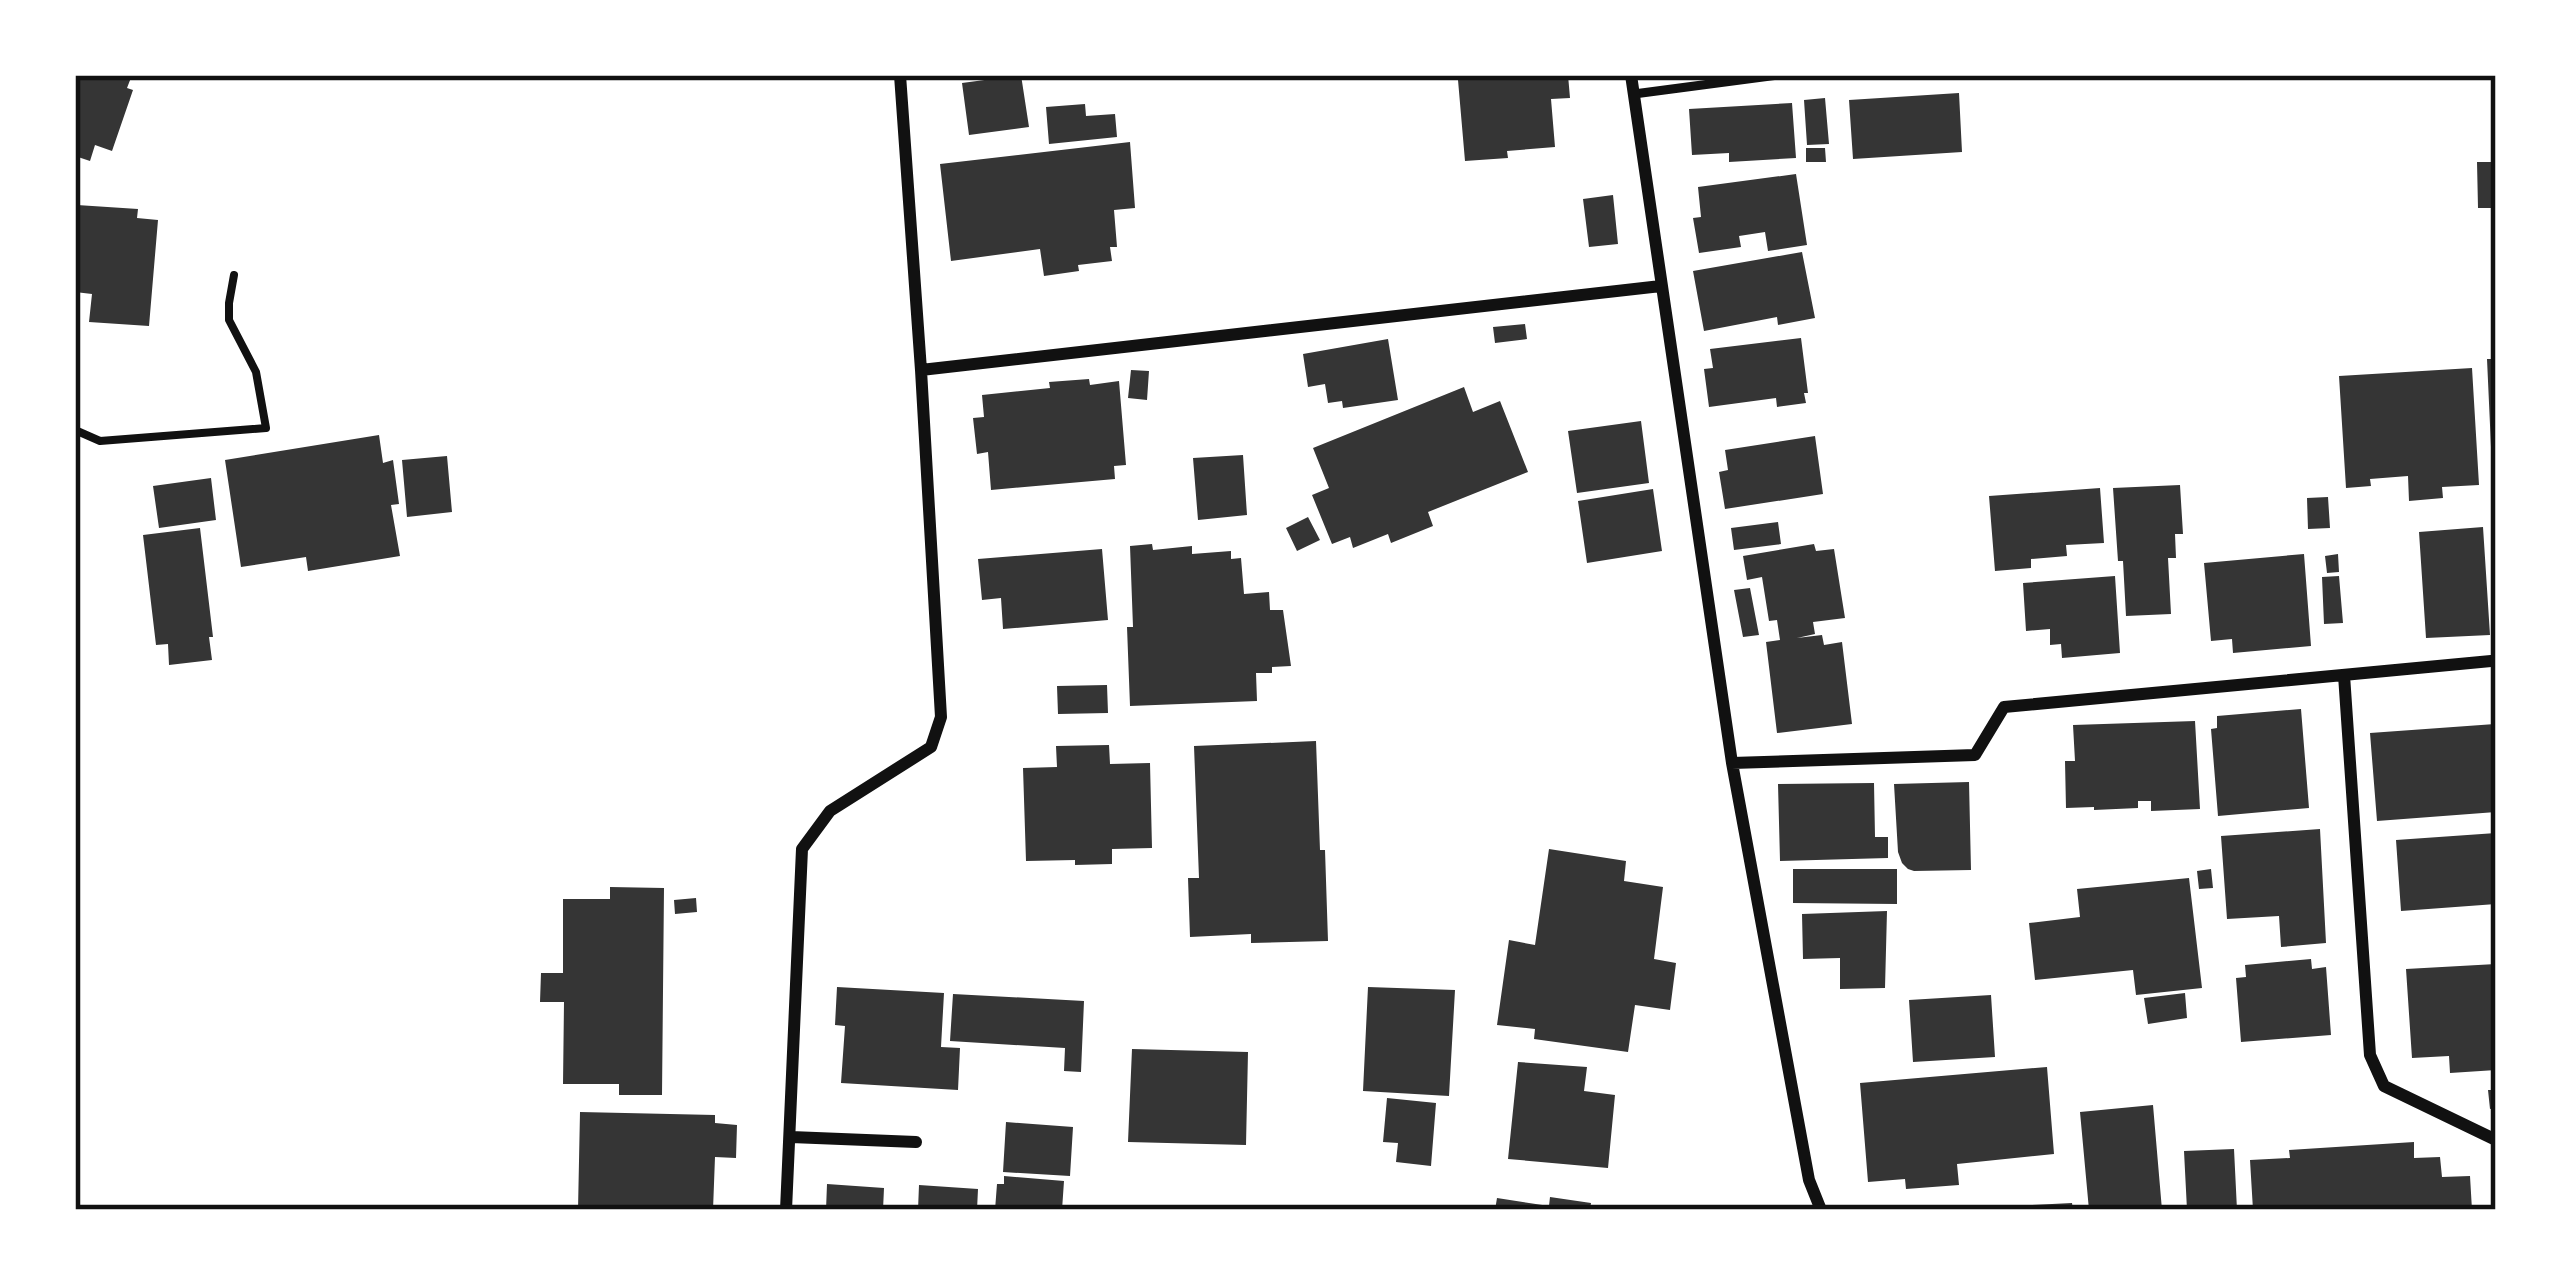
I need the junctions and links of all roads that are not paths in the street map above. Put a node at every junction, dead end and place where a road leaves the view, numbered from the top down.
1 (900, 75) edge
2 (1631, 75) edge
3 (1778, 75) edge
4 (1634, 94) junction
5 (1661, 286) junction
6 (921, 370) junction
7 (2492, 661) dead end
8 (2344, 675) junction
9 (1732, 763) junction
10 (790, 1137) junction
11 (2496, 1140) edge
12 (916, 1142) dead end
13 (785, 1210) edge
14 (1821, 1210) edge

1 - 6 street
2 - 4 street
3 - 4 lane
4 - 5 street
5 - 6 street
5 - 9 street
6 - 10 street
7 - 8 street
8 - 9 street
8 - 11 street
9 - 14 street
10 - 12 street
10 - 13 street

